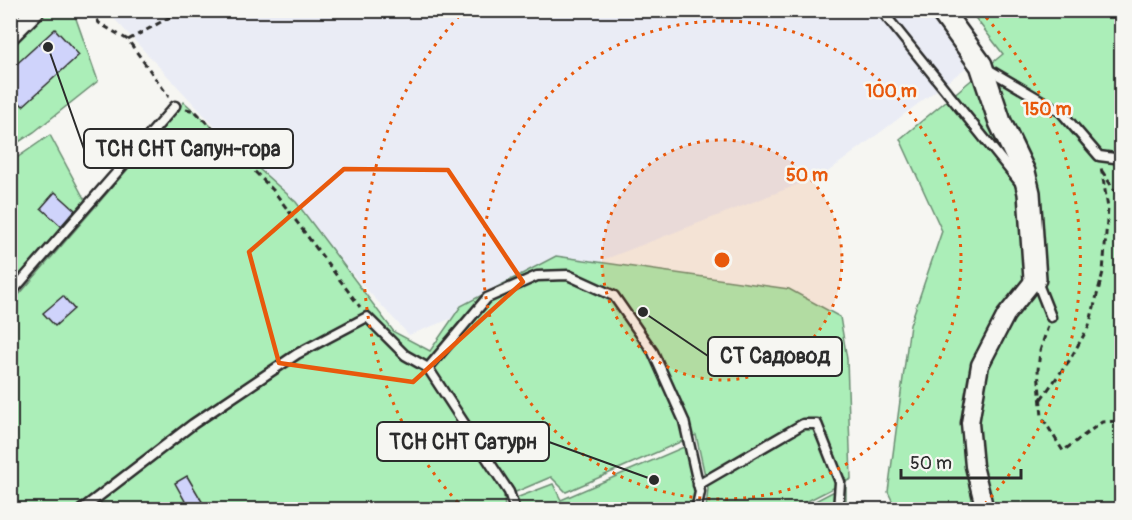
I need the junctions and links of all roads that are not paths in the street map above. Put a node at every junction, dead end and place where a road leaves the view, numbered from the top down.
1 (36, 10) edge
2 (881, 10) edge
3 (941, 10) edge
4 (10, 36) edge
5 (981, 65) junction
6 (175, 106) road end
7 (1122, 159) edge
8 (1029, 193) junction
9 (1035, 279) junction
10 (10, 294) edge
11 (1051, 317) road end
12 (428, 368) junction
13 (698, 485) junction
14 (81, 510) edge
15 (515, 510) edge
16 (696, 510) edge
17 (838, 510) edge
18 (985, 510) edge

1 - 4 street
2 - 8 lane
3 - 5 street
5 - 7 lane
5 - 8 street
6 - 10 lane
8 - 9 street
9 - 11 lane
9 - 18 street
12 - 13 lane
12 - 14 lane
12 - 15 lane
13 - 16 lane
13 - 17 lane

